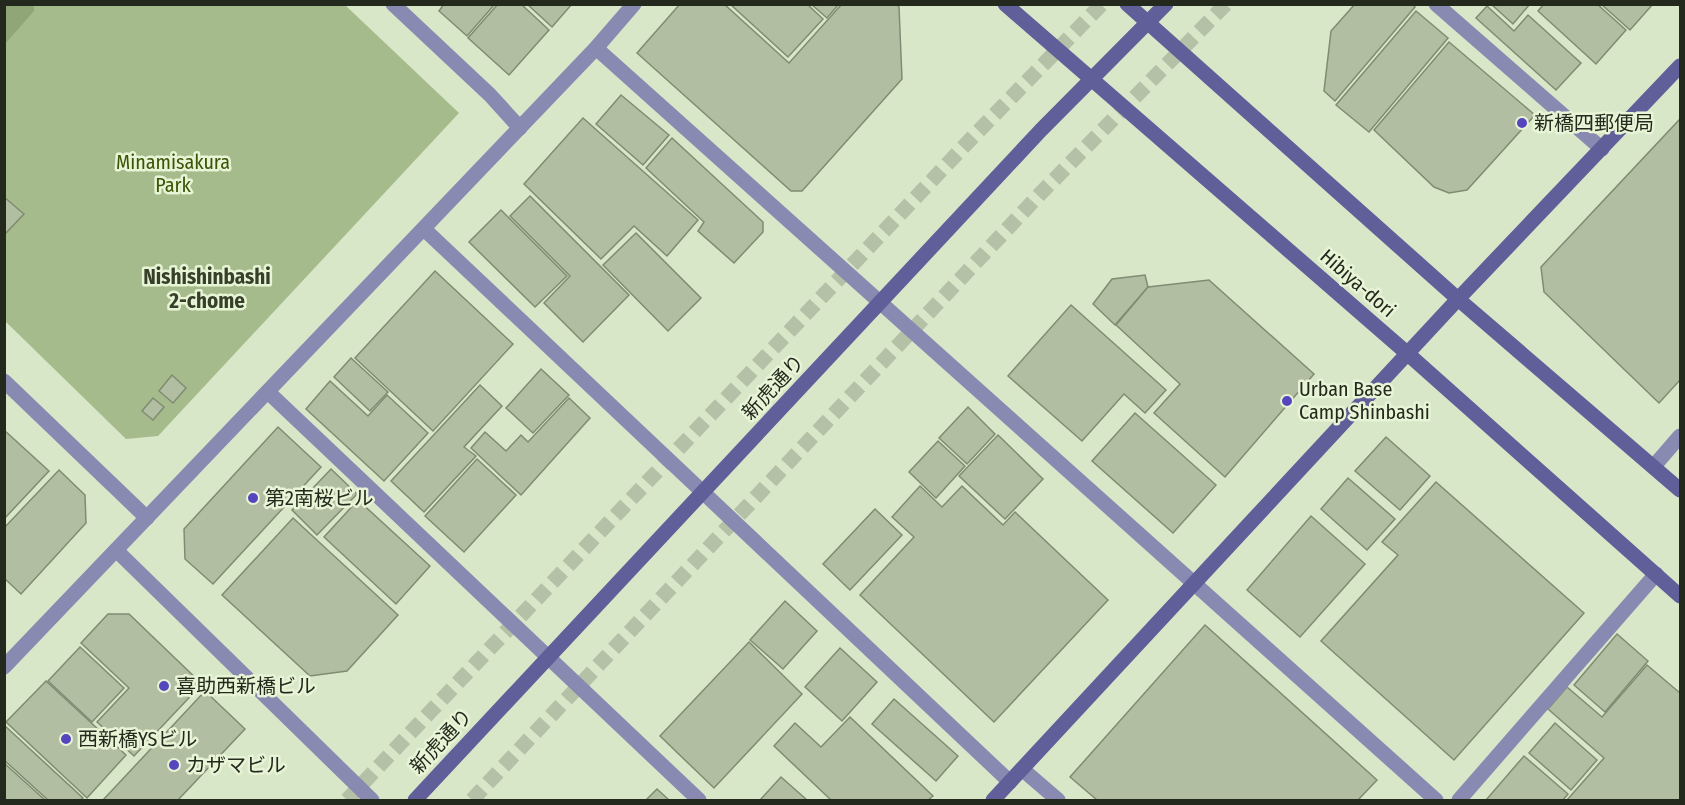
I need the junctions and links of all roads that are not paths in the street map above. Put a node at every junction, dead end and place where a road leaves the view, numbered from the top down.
1 (393, 4) edge
2 (634, 4) edge
3 (1005, 4) edge
4 (1127, 4) edge
5 (1166, 4) edge
6 (1436, 4) edge
7 (1147, 23) junction
8 (596, 48) junction
9 (1680, 66) edge
10 (1092, 80) junction
11 (520, 128) junction
12 (1602, 149) junction
13 (424, 229) junction
14 (1458, 299) junction
15 (880, 303) junction
16 (1408, 354) junction
17 (4, 381) edge
18 (268, 392) junction
19 (1680, 436) edge
20 (1654, 466) junction
21 (1680, 490) edge
22 (704, 492) junction
23 (147, 518) junction
24 (116, 550) junction
25 (1656, 574) junction
26 (1194, 584) junction
27 (1680, 596) edge
28 (548, 658) junction
29 (4, 667) edge
30 (1022, 769) junction
31 (1010, 782) junction
32 (372, 801) edge
33 (415, 801) edge
34 (699, 801) edge
35 (993, 801) edge
36 (1058, 801) edge
37 (1436, 801) edge
38 (1459, 801) edge

1 - 11 street
2 - 8 street
3 - 10 main road, Hibiya-dori
4 - 7 main road
5 - 7 main road, 新虎通り
6 - 12 street
7 - 10 main road, 新虎通り
7 - 14 main road
8 - 11 street
8 - 15 street
9 - 12 main road
10 - 15 main road, 新虎通り
10 - 16 main road, Hibiya-dori
11 - 13 street
12 - 14 main road
13 - 18 street
13 - 22 street
14 - 16 main road
14 - 20 main road
15 - 22 main road, 新虎通り
15 - 26 street
16 - 25 main road, Hibiya-dori
16 - 26 main road
17 - 23 street
18 - 23 street
18 - 28 street
19 - 20 street
20 - 21 main road
22 - 28 main road, 新虎通り
22 - 31 street
23 - 24 street
24 - 29 street
24 - 32 street
25 - 27 main road, Hibiya-dori
25 - 38 street
26 - 30 main road
26 - 37 street
28 - 33 main road, 新虎通り
28 - 34 street
30 - 31 main road
30 - 36 street
31 - 35 main road

